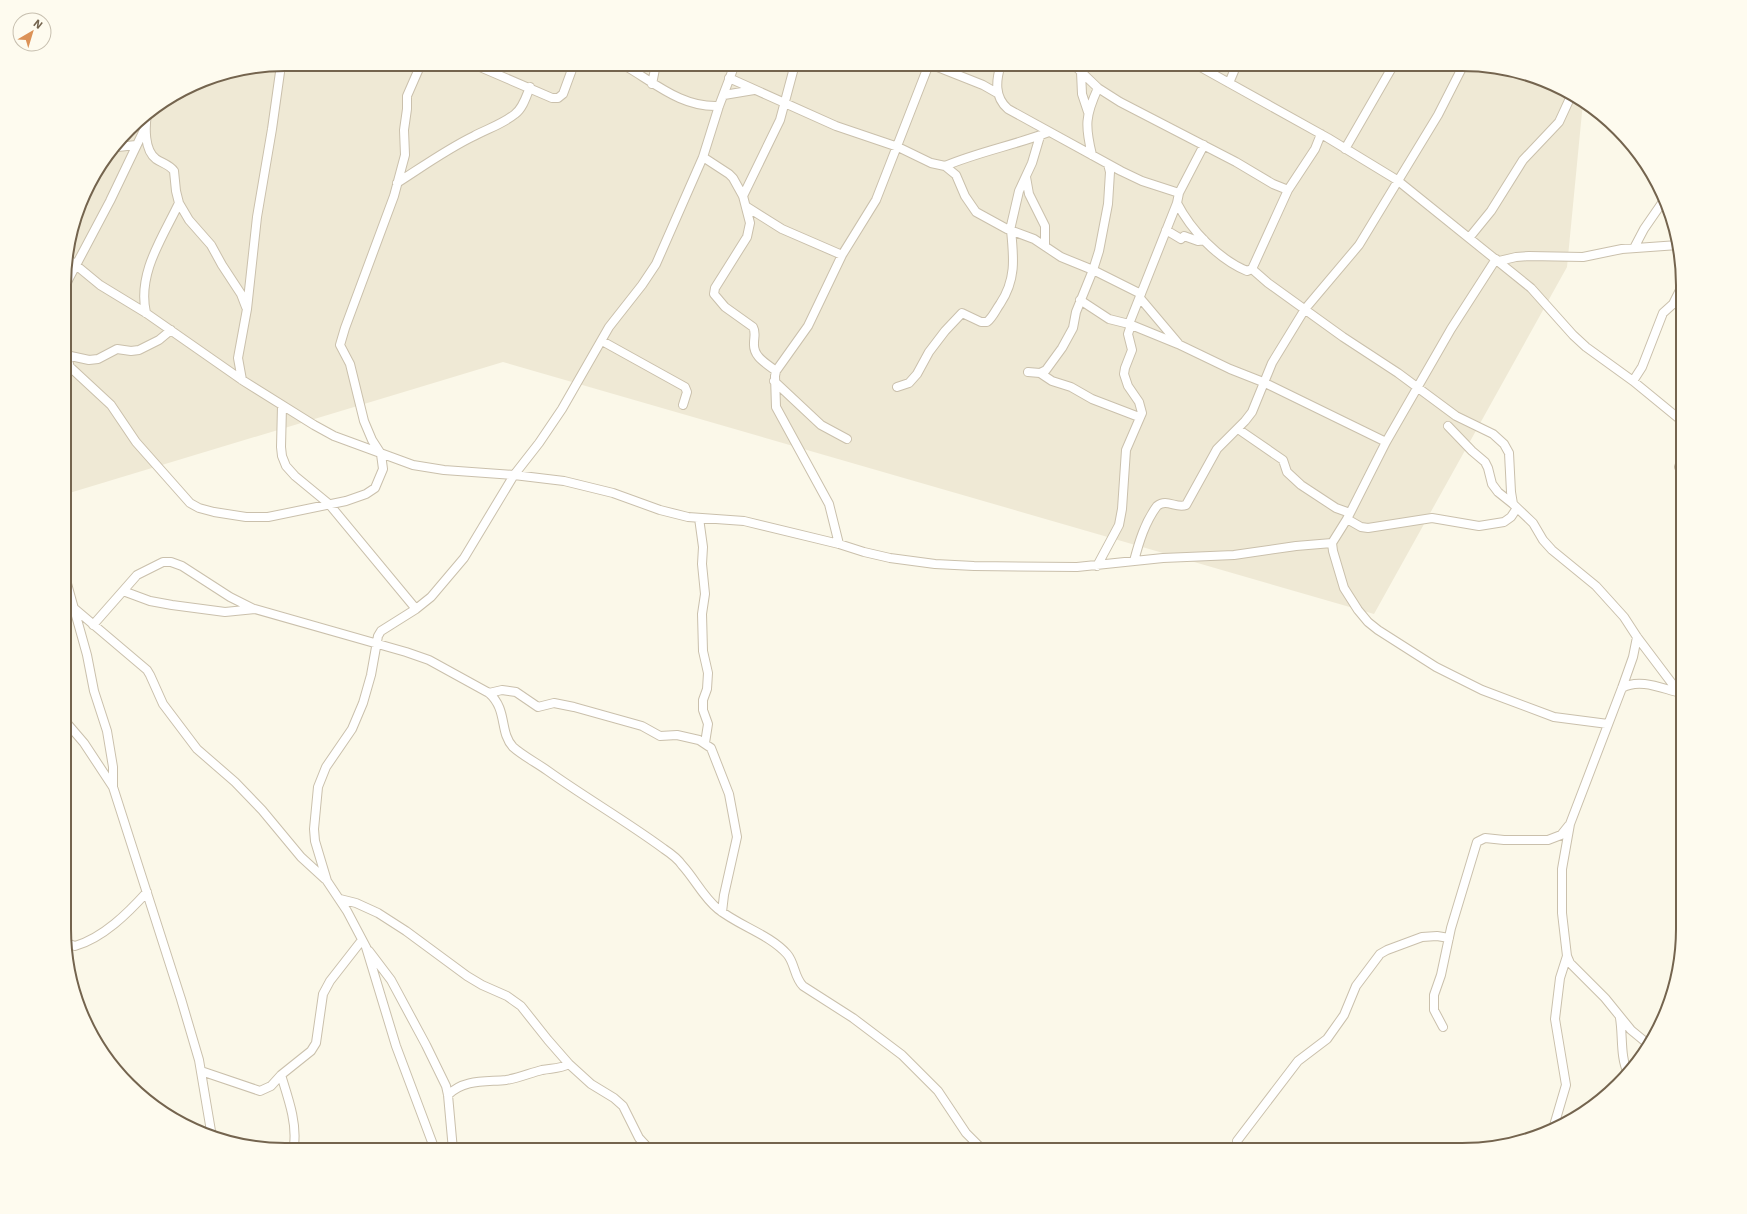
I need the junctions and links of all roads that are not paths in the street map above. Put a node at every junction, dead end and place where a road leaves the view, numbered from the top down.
1 (280, 71) edge
2 (418, 71) edge
3 (490, 71) edge
4 (571, 71) edge
5 (632, 71) edge
6 (655, 71) edge
7 (732, 71) edge
8 (793, 71) edge
9 (926, 71) edge
10 (947, 71) edge
11 (1000, 71) edge
12 (1208, 71) edge
13 (1234, 71) edge
14 (1390, 71) edge
15 (1460, 71) edge
16 (1081, 72) joint
17 (729, 78) junction
18 (1229, 83) junction
19 (652, 84) junction
20 (530, 87) junction
21 (1098, 88) junction
22 (754, 90) junction
23 (997, 93) junction
24 (724, 95) junction
25 (1569, 100) edge
26 (785, 103) junction
27 (719, 106) junction
28 (1088, 112) junction
29 (146, 123) edge
30 (145, 128) junction
31 (1049, 132) junction
32 (1321, 134) junction
33 (1040, 136) junction
34 (1204, 144) junction
35 (136, 145) junction
36 (898, 146) junction
37 (122, 147) edge
38 (1346, 149) junction
39 (1092, 155) junction
40 (703, 157) junction
41 (1108, 164) junction
42 (944, 166) junction
43 (1026, 178) junction
44 (1397, 180) junction
45 (397, 183) junction
46 (1288, 190) junction
47 (1179, 193) junction
48 (743, 196) junction
49 (179, 203) junction
50 (1177, 203) junction
51 (1661, 205) edge
52 (747, 207) junction
53 (1011, 230) junction
54 (1166, 230) junction
55 (1469, 238) junction
56 (1204, 240) junction
57 (1672, 245) edge
58 (1045, 246) junction
59 (1634, 248) junction
60 (842, 255) junction
61 (1498, 260) junction
62 (72, 262) edge
63 (76, 265) junction
64 (1252, 269) junction
65 (1093, 270) junction
66 (71, 274) edge
67 (1140, 296) junction
68 (1676, 297) edge
69 (1080, 300) junction
70 (1673, 304) joint
71 (247, 309) junction
72 (1304, 309) junction
73 (146, 313) junction
74 (1130, 324) junction
75 (171, 330) junction
76 (602, 341) junction
77 (1178, 344) junction
78 (71, 356) edge
79 (71, 365) edge
80 (776, 371) junction
81 (1028, 372) dead end
82 (1040, 372) junction
83 (242, 380) junction
84 (774, 381) junction
85 (1263, 382) junction
86 (1633, 382) junction
87 (897, 387) dead end
88 (1418, 388) junction
89 (683, 405) dead end
90 (282, 406) junction
91 (1139, 417) junction
92 (1676, 417) edge
93 (1448, 426) dead end
94 (1238, 429) junction
95 (847, 438) dead end
96 (1386, 442) junction
97 (381, 454) junction
98 (514, 475) junction
99 (329, 504) junction
100 (1515, 506) junction
101 (1348, 516) junction
102 (699, 518) junction
103 (1332, 543) junction
104 (839, 544) junction
105 (1134, 561) junction
106 (1097, 566) junction
107 (123, 591) junction
108 (71, 596) edge
109 (75, 609) junction
110 (254, 609) junction
111 (416, 609) junction
112 (93, 625) junction
113 (1637, 637) junction
114 (377, 644) junction
115 (1622, 688) junction
116 (1676, 690) edge
117 (489, 693) junction
118 (1676, 694) edge
119 (1608, 724) junction
120 (71, 728) edge
121 (705, 743) junction
122 (113, 787) junction
123 (1570, 824) junction
124 (327, 881) junction
125 (147, 892) junction
126 (340, 899) junction
127 (722, 912) junction
128 (1449, 938) junction
129 (364, 943) junction
130 (71, 945) edge
131 (1567, 956) junction
132 (1619, 1015) junction
133 (1443, 1027) dead end
134 (1644, 1041) edge
135 (569, 1064) junction
136 (1626, 1067) edge
137 (201, 1071) junction
138 (281, 1075) junction
139 (448, 1095) junction
140 (1556, 1121) edge
141 (211, 1130) edge
142 (1237, 1141) dead end
143 (294, 1143) edge
144 (432, 1143) edge
145 (452, 1143) edge
146 (644, 1143) edge
147 (976, 1143) edge

1 - 71 street
2 - 45 street
3 - 20 street
4 - 20 street
5 - 19 street
6 - 19 street
7 - 17 street
8 - 26 street
9 - 36 street
10 - 23 street
11 - 23 street
12 - 18 street
13 - 18 street
14 - 38 street
15 - 44 street
16 - 21 street
16 - 28 street
17 - 22 street
17 - 24 street
18 - 32 street
19 - 27 street
20 - 45 street
21 - 28 street
21 - 34 street
22 - 24 street
22 - 26 street
23 - 31 street
24 - 27 street
25 - 55 street
26 - 36 street
26 - 48 street
27 - 40 street
28 - 39 street
29 - 30 street
30 - 35 street
30 - 49 street
31 - 33 street
31 - 39 street
32 - 38 street
32 - 46 street
33 - 42 street
33 - 43 street
34 - 46 street
34 - 47 street
35 - 37 street
35 - 63 street
36 - 42 street
36 - 60 street
38 - 44 street
39 - 41 street
40 - 48 street
40 - 76 street
41 - 47 street
41 - 65 street
42 - 53 street
43 - 53 street
43 - 58 street
44 - 55 street
44 - 72 street
45 - 97 street
46 - 64 street
47 - 50 street
48 - 52 street
49 - 71 street
49 - 73 street
50 - 54 street
50 - 56 street
51 - 59 street
52 - 60 street
52 - 80 street
53 - 58 street
53 - 87 street
54 - 56 street
54 - 67 street
55 - 61 street
56 - 64 street
57 - 59 street
58 - 65 street
59 - 61 street
60 - 80 street
61 - 86 street
61 - 88 street
62 - 63 street
63 - 66 street
63 - 73 street
64 - 72 street
65 - 67 street
65 - 69 street
67 - 74 street
67 - 77 street
68 - 70 street
69 - 74 street
69 - 82 street
70 - 86 street
71 - 83 street
72 - 85 street
72 - 88 street
73 - 75 street
74 - 77 street
74 - 91 street
75 - 78 street
75 - 83 street
76 - 89 street
76 - 98 street
77 - 85 street
79 - 99 street
80 - 84 street
81 - 82 street
82 - 91 street
83 - 90 street
84 - 95 street
84 - 104 street
85 - 94 street
85 - 96 street
86 - 92 street
88 - 96 street
88 - 100 street
90 - 97 street
90 - 99 street
91 - 106 street
93 - 100 street
94 - 101 street
94 - 105 street
96 - 101 street
97 - 98 street
97 - 99 street
98 - 102 street
98 - 111 street
99 - 111 street
100 - 101 street
100 - 113 street
101 - 103 street
102 - 104 street
102 - 121 street
103 - 105 street
103 - 119 street
104 - 106 street
105 - 106 street
107 - 110 street
107 - 110 street
107 - 112 street
108 - 109 street
109 - 112 street
109 - 122 street
110 - 114 street
111 - 114 street
112 - 124 street
113 - 115 street
113 - 116 street
114 - 117 street
114 - 124 street
115 - 118 street
115 - 119 street
117 - 121 street
117 - 127 street
119 - 123 street
120 - 122 street
121 - 127 street
122 - 125 street
123 - 128 street
123 - 131 street
124 - 126 street
125 - 130 street
125 - 137 street
126 - 129 street
126 - 135 street
127 - 147 street
128 - 133 street
128 - 142 street
129 - 138 street
129 - 139 street
129 - 144 street
131 - 132 street
131 - 140 street
132 - 134 street
132 - 136 street
135 - 139 street
135 - 146 street
137 - 138 street
137 - 141 street
138 - 143 street
139 - 145 street

